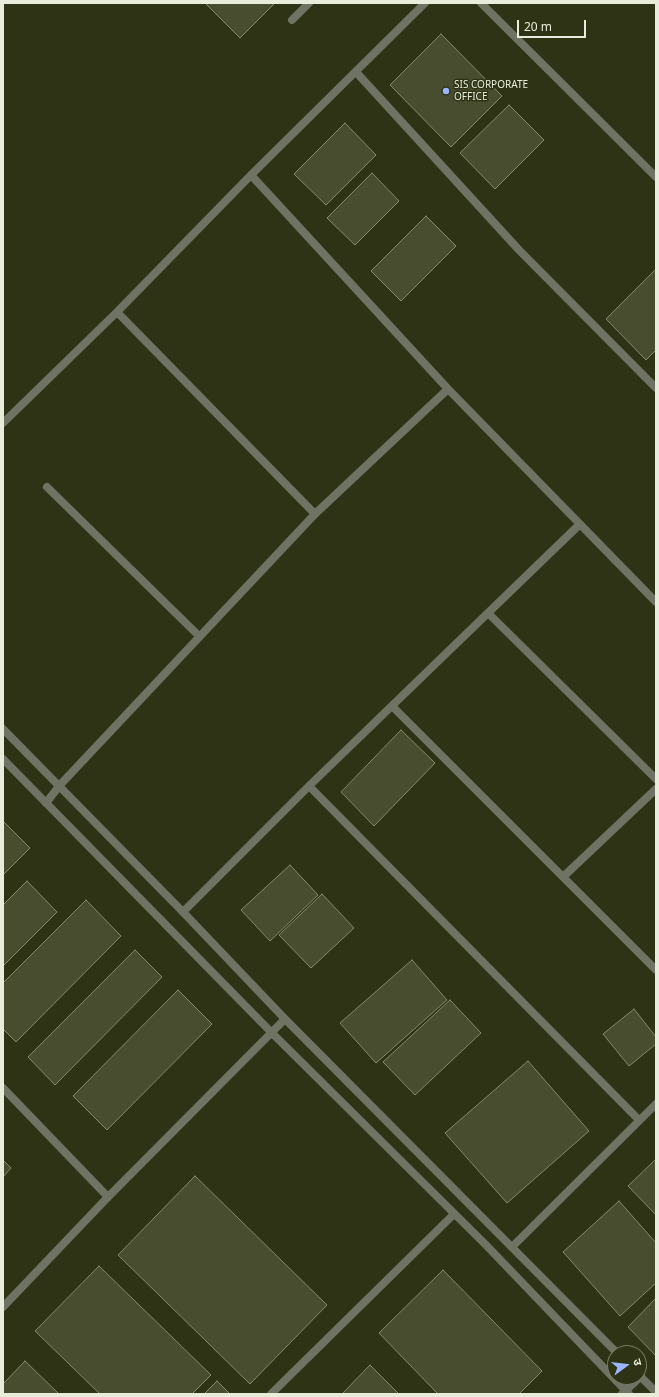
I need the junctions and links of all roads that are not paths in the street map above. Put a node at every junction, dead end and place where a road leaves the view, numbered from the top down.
1 (309, 3) edge
2 (425, 3) edge
3 (481, 3) edge
4 (292, 20) dead end
5 (356, 72) junction
6 (252, 174) junction
7 (656, 177) edge
8 (117, 312) junction
9 (656, 388) edge
10 (448, 390) junction
11 (3, 423) edge
12 (47, 487) dead end
13 (315, 514) junction
14 (580, 524) junction
15 (656, 602) edge
16 (488, 613) junction
17 (199, 636) junction
18 (392, 706) junction
19 (3, 728) edge
20 (3, 759) edge
21 (656, 779) edge
22 (60, 785) junction
23 (309, 786) junction
24 (656, 789) edge
25 (46, 802) junction
26 (563, 877) junction
27 (183, 912) junction
28 (656, 970) edge
29 (285, 1019) junction
30 (272, 1032) junction
31 (3, 1088) edge
32 (656, 1104) edge
33 (639, 1120) junction
34 (108, 1197) junction
35 (454, 1214) junction
36 (512, 1246) junction
37 (3, 1307) edge
38 (609, 1345) edge
39 (647, 1383) edge
40 (633, 1385) edge
41 (626, 1393) edge
42 (656, 1393) edge
43 (271, 1394) edge

1 - 4 street
2 - 5 street
3 - 7 street
5 - 6 street
5 - 9 street
6 - 8 street
6 - 10 street
8 - 11 street
8 - 13 street
10 - 13 street
10 - 14 street
12 - 17 street
13 - 17 street
14 - 15 street
14 - 16 street
16 - 18 street
16 - 21 street
17 - 22 street
18 - 23 street
18 - 26 street
19 - 22 street
20 - 25 street
22 - 25 street
22 - 27 street
23 - 27 street
23 - 33 street
24 - 26 street
25 - 30 street
26 - 28 street
27 - 29 street
29 - 30 street
29 - 36 street
30 - 34 street
30 - 35 street
31 - 34 street
32 - 33 street
33 - 36 street
34 - 37 street
35 - 41 street
35 - 43 street
36 - 38 street
39 - 42 street
40 - 41 street

